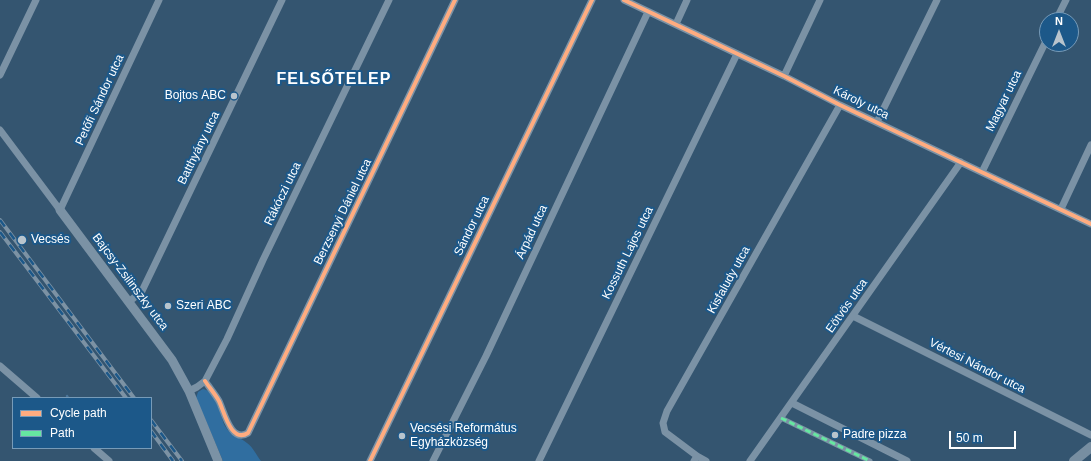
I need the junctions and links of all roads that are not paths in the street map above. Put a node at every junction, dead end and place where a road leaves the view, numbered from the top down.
1 (36, 0) edge
2 (159, 0) edge
3 (282, 0) edge
4 (388, 0) edge
5 (455, 0) edge
6 (592, 0) edge
7 (624, 0) edge
8 (687, 0) edge
9 (820, 0) edge
10 (937, 0) edge
11 (1066, 0) edge
12 (648, 12) junction
13 (1060, 12) edge
14 (676, 24) junction
15 (1041, 52) edge
16 (737, 54) junction
17 (0, 75) edge
18 (784, 76) junction
19 (840, 105) junction
20 (878, 122) junction
21 (0, 130) edge
22 (1091, 145) edge
23 (961, 162) junction
24 (982, 172) junction
25 (1061, 209) junction
26 (60, 210) junction
27 (1091, 224) edge
28 (130, 302) junction
29 (853, 316) junction
30 (0, 366) edge
31 (205, 380) junction
32 (189, 391) junction
33 (36, 397) edge
34 (792, 403) junction
35 (781, 418) junction
36 (1091, 435) edge
37 (1091, 447) edge
38 (95, 449) edge
39 (695, 458) edge
40 (867, 460) edge
41 (109, 461) edge
42 (218, 461) edge
43 (370, 461) edge
44 (433, 461) edge
45 (539, 461) edge
46 (706, 461) edge
47 (750, 461) edge
48 (906, 461) edge
49 (1074, 461) edge

1 - 17 street
2 - 26 street, Petőfi Sándor utca
3 - 28 street, Batthyány utca
4 - 31 street, Rákóczi utca
5 - 31 street, Berzsenyi Dániel utca
6 - 43 street, Sándor utca
7 - 12 street, Károly utca
8 - 14 street
9 - 18 street
10 - 20 street
11 - 13 street
12 - 14 street, Károly utca
12 - 44 street, Árpád utca
14 - 16 street, Károly utca
15 - 24 street, Magyar utca
16 - 18 street, Károly utca
16 - 45 street, Kossuth Lajos utca
18 - 19 street, Károly utca
19 - 20 street, Károly utca
19 - 39 street, Kisfaludy utca
20 - 23 street, Károly utca
21 - 26 street, Bajcsy-Zsilinszky utca
22 - 25 street
23 - 24 street, Károly utca
23 - 29 street, Eötvös utca
24 - 25 street, Károly utca
25 - 27 street, Károly utca
26 - 28 street, Bajcsy-Zsilinszky utca
28 - 32 street, Bajcsy-Zsilinszky utca
29 - 34 street, Eötvös utca
29 - 36 street, Vértesi Nándor utca
30 - 33 street
31 - 32 street, Rákóczi utca
32 - 42 street, Bajcsy-Zsilinszky utca
34 - 35 street, Eötvös utca
34 - 48 street
35 - 40 street
35 - 47 street, Eötvös utca
37 - 49 main road
38 - 41 street
39 - 46 street

